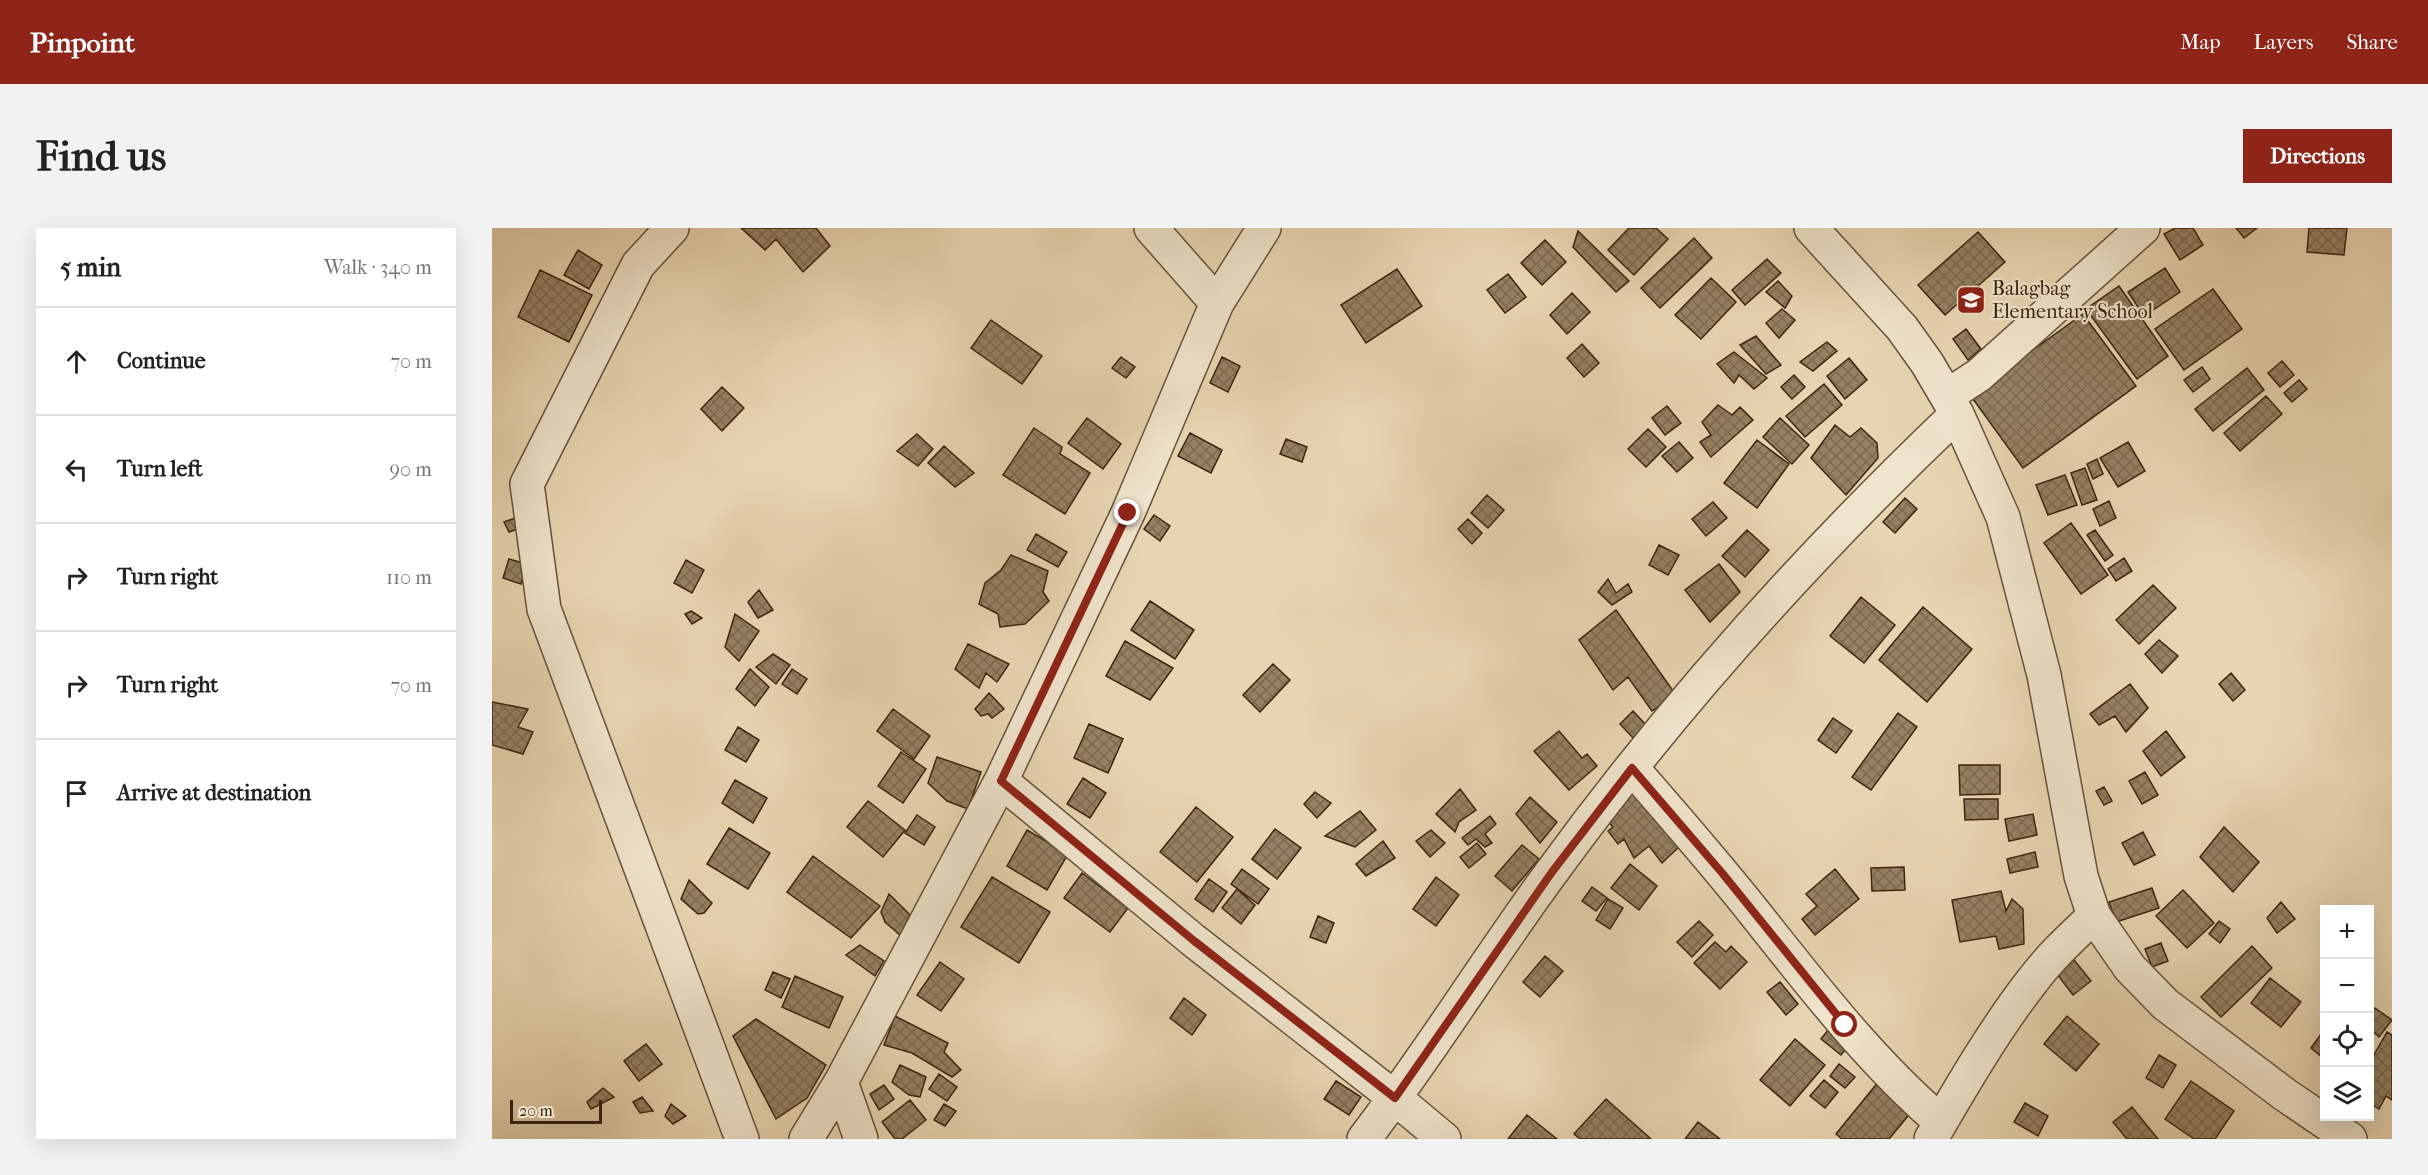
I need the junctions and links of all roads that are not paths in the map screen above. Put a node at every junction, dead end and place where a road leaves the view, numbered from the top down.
1 (672, 228) edge
2 (1151, 228) edge
3 (1264, 228) edge
4 (1811, 228) edge
5 (2143, 228) edge
6 (1217, 303) junction
7 (1952, 405) junction
8 (1632, 768) junction
9 (1001, 781) junction
10 (2094, 916) junction
11 (841, 1082) junction
12 (1395, 1098) junction
13 (1936, 1131) edge
14 (742, 1139) edge
15 (806, 1139) edge
16 (861, 1139) edge
17 (1364, 1139) edge
18 (1444, 1139) edge
19 (2350, 1139) edge

1 - 14 street
2 - 6 street
3 - 6 street
4 - 7 street
5 - 7 street
6 - 9 street
7 - 8 street
7 - 10 street
8 - 12 street
8 - 13 street
9 - 11 street
9 - 12 street
10 - 13 street
10 - 19 street
11 - 15 street
11 - 16 street
12 - 17 street
12 - 18 street

